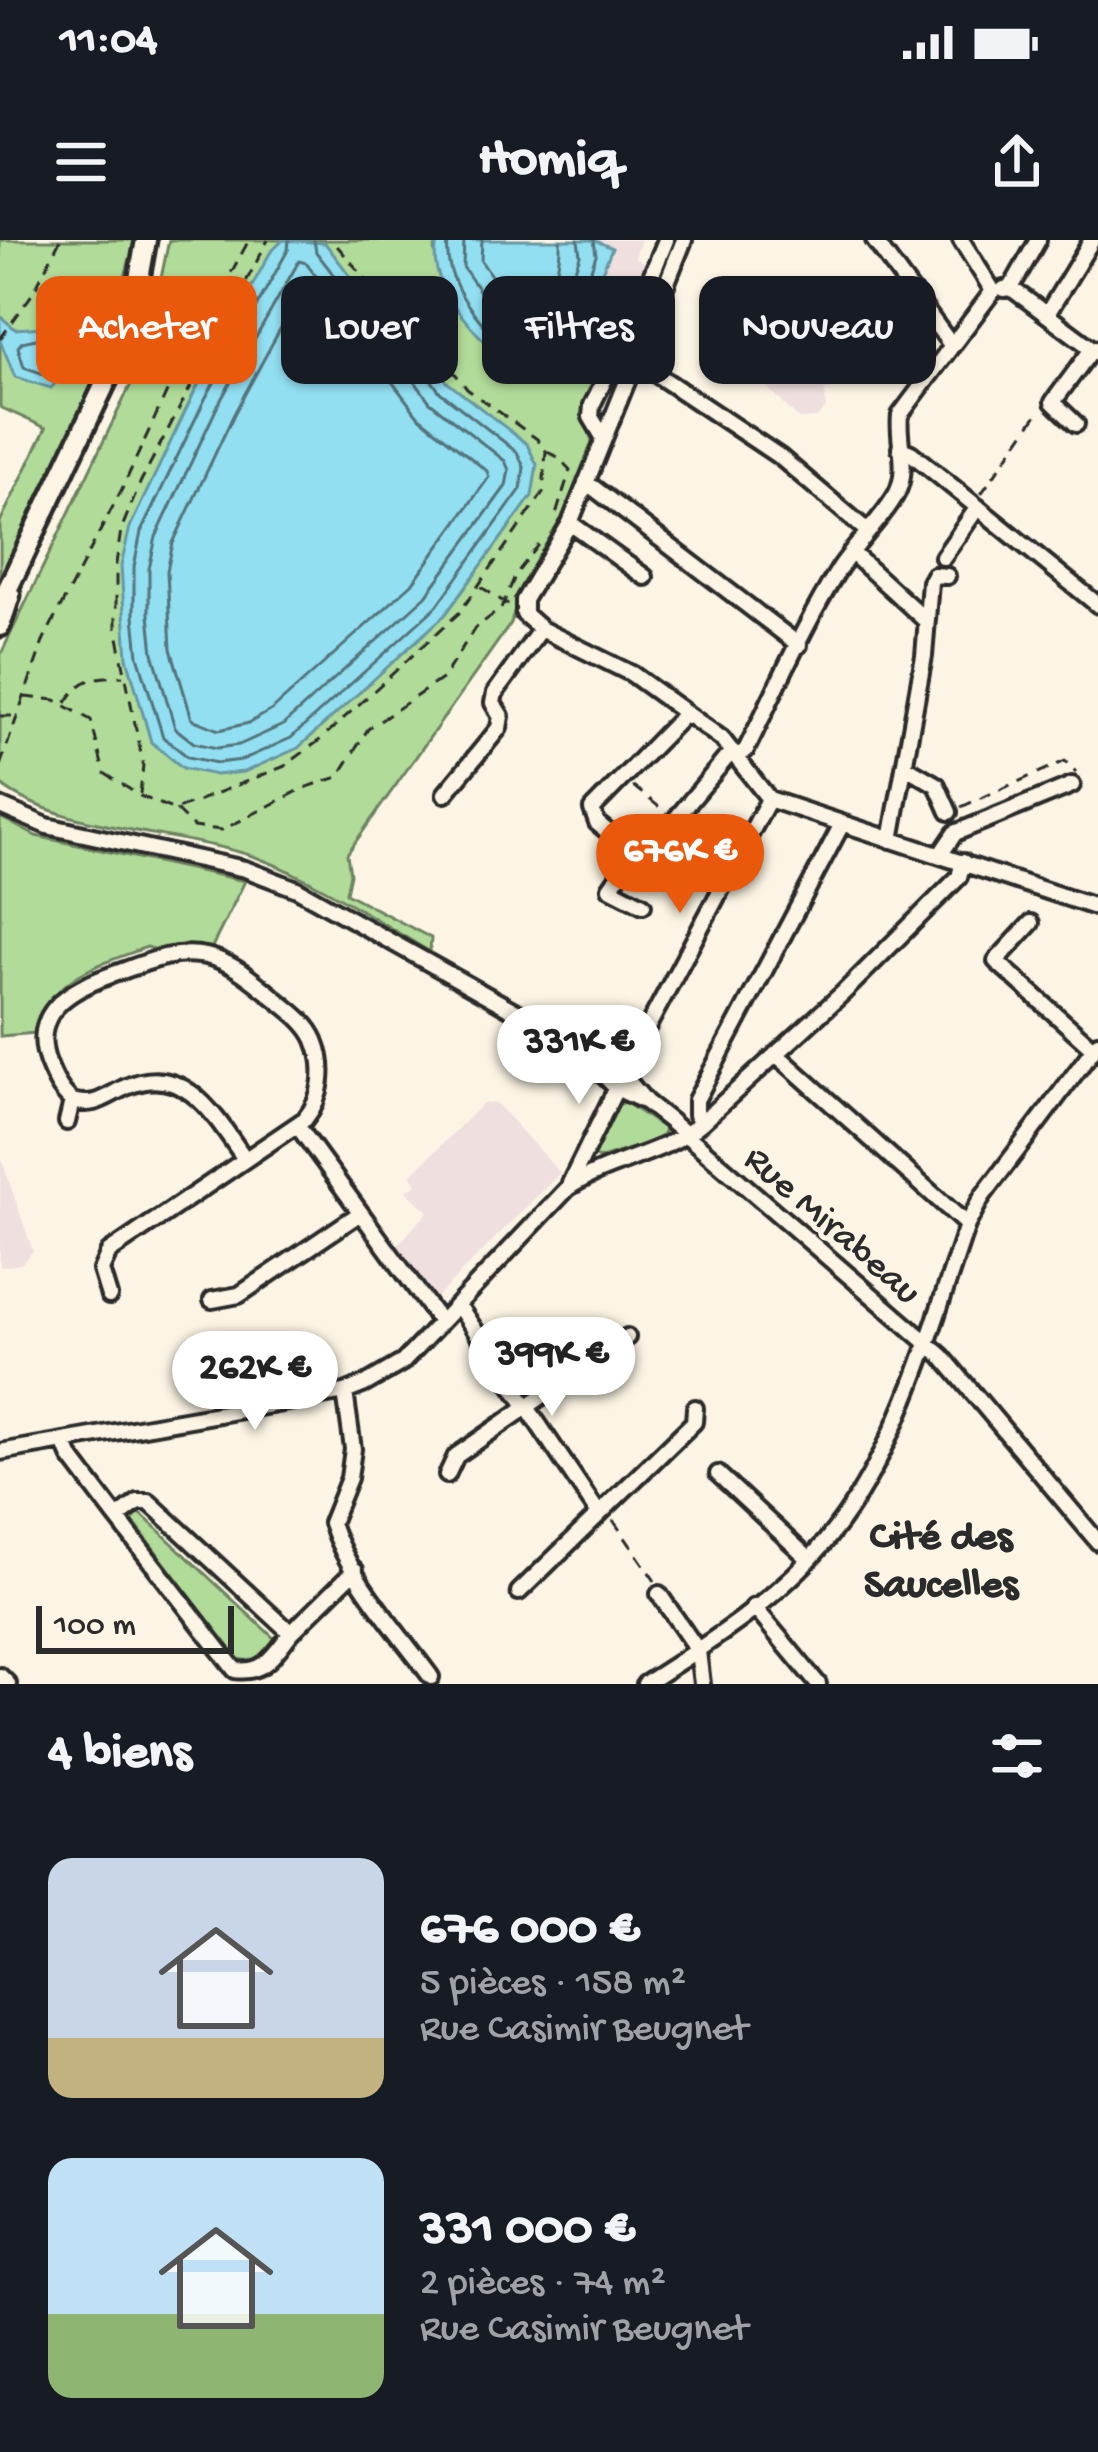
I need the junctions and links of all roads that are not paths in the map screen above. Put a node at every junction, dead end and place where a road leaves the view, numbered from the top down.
1 (146, 240) edge
2 (666, 240) edge
3 (685, 240) edge
4 (874, 240) edge
5 (961, 240) edge
6 (1038, 240) edge
7 (1092, 240) edge
8 (670, 276) edge
9 (1011, 287) junction
10 (993, 291) junction
11 (1047, 314) junction
12 (952, 346) junction
13 (1095, 351) edge
14 (625, 384) edge
15 (671, 384) edge
16 (1076, 424) dead end
17 (603, 437) junction
18 (900, 448) junction
19 (586, 482) junction
20 (976, 506) junction
21 (570, 523) junction
22 (866, 530) junction
23 (850, 552) junction
24 (943, 557) dead end
25 (947, 576) dead end
26 (644, 578) dead end
27 (13, 584) junction
28 (0, 605) edge
29 (1098, 605) edge
30 (924, 619) junction
31 (0, 626) edge
32 (541, 629) junction
33 (799, 645) junction
34 (686, 713) junction
35 (735, 754) junction
36 (906, 767) junction
37 (1072, 785) road end
38 (446, 794) dead end
39 (770, 800) junction
40 (0, 806) edge
41 (949, 812) road end
42 (841, 826) junction
43 (891, 840) junction
44 (654, 845) dead end
45 (940, 855) junction
46 (963, 862) junction
47 (643, 905) dead end
48 (1098, 908) edge
49 (1031, 923) dead end
50 (1096, 1046) edge
51 (579, 1051) junction
52 (776, 1054) junction
53 (624, 1073) junction
54 (616, 1088) junction
55 (72, 1101) junction
56 (646, 1102) junction
57 (67, 1122) dead end
58 (701, 1123) junction
59 (296, 1125) junction
60 (686, 1135) junction
61 (245, 1159) junction
62 (585, 1169) junction
63 (359, 1214) junction
64 (967, 1225) junction
65 (109, 1297) dead end
66 (212, 1300) dead end
67 (458, 1305) junction
68 (440, 1322) junction
69 (628, 1337) dead end
70 (926, 1345) junction
71 (345, 1392) junction
72 (527, 1406) junction
73 (695, 1408) dead end
74 (64, 1441) junction
75 (0, 1452) edge
76 (718, 1474) dead end
77 (447, 1475) dead end
78 (599, 1514) junction
79 (117, 1518) junction
80 (1098, 1542) edge
81 (809, 1559) junction
82 (355, 1570) junction
83 (519, 1592) dead end
84 (659, 1594) road end
85 (754, 1607) junction
86 (291, 1633) junction
87 (698, 1651) junction
88 (0, 1676) edge
89 (431, 1682) edge
90 (8, 1684) edge
91 (645, 1684) edge
92 (702, 1684) edge
93 (818, 1684) edge

1 - 27 main road
2 - 17 street
3 - 8 street
4 - 12 street
5 - 10 street
6 - 9 street
7 - 11 street
9 - 10 street
9 - 11 street
10 - 12 street
11 - 13 street
12 - 18 street
13 - 16 street
14 - 17 street
15 - 22 street
17 - 19 street
18 - 20 street
18 - 22 street
19 - 21 street
19 - 33 street
20 - 24 street
20 - 29 street
21 - 26 street
21 - 32 street
22 - 23 street
23 - 30 street
23 - 33 street
25 - 30 street
27 - 28 main road
27 - 31 main road
30 - 36 street
32 - 34 street
32 - 38 street
33 - 35 street
34 - 35 street
34 - 47 street
35 - 39 street
35 - 44 street
36 - 41 street
36 - 43 street
37 - 45 street
39 - 42 street
39 - 53 street
40 - 51 street
42 - 43 street
42 - 58 street
43 - 45 street
45 - 46 street
46 - 48 street
46 - 52 street
49 - 50 street
50 - 64 street
51 - 53 street
51 - 54 street, Rue Mirabeau
52 - 58 street
52 - 64 street
53 - 54 street
53 - 56 street, Rue Mirabeau
54 - 56 street, Rue Mirabeau
54 - 62 street
55 - 57 street
55 - 59 street
55 - 61 street
56 - 60 street, Rue Mirabeau
58 - 60 street
59 - 61 street
59 - 63 street
60 - 62 street
60 - 70 street, Rue Mirabeau
61 - 65 street
62 - 67 street
63 - 66 street
63 - 68 street
64 - 70 street
67 - 68 street
67 - 72 street
68 - 71 street
69 - 72 street
70 - 80 street, Rue Mirabeau
70 - 81 street
71 - 74 street
71 - 82 street
72 - 77 street
72 - 78 street
73 - 78 street
74 - 75 street
74 - 79 street
76 - 81 street
78 - 83 street
79 - 86 street
79 - 86 street
81 - 85 street
82 - 86 street
82 - 89 street
84 - 87 street
85 - 87 street
85 - 93 street
87 - 91 street
87 - 92 street
88 - 90 street

